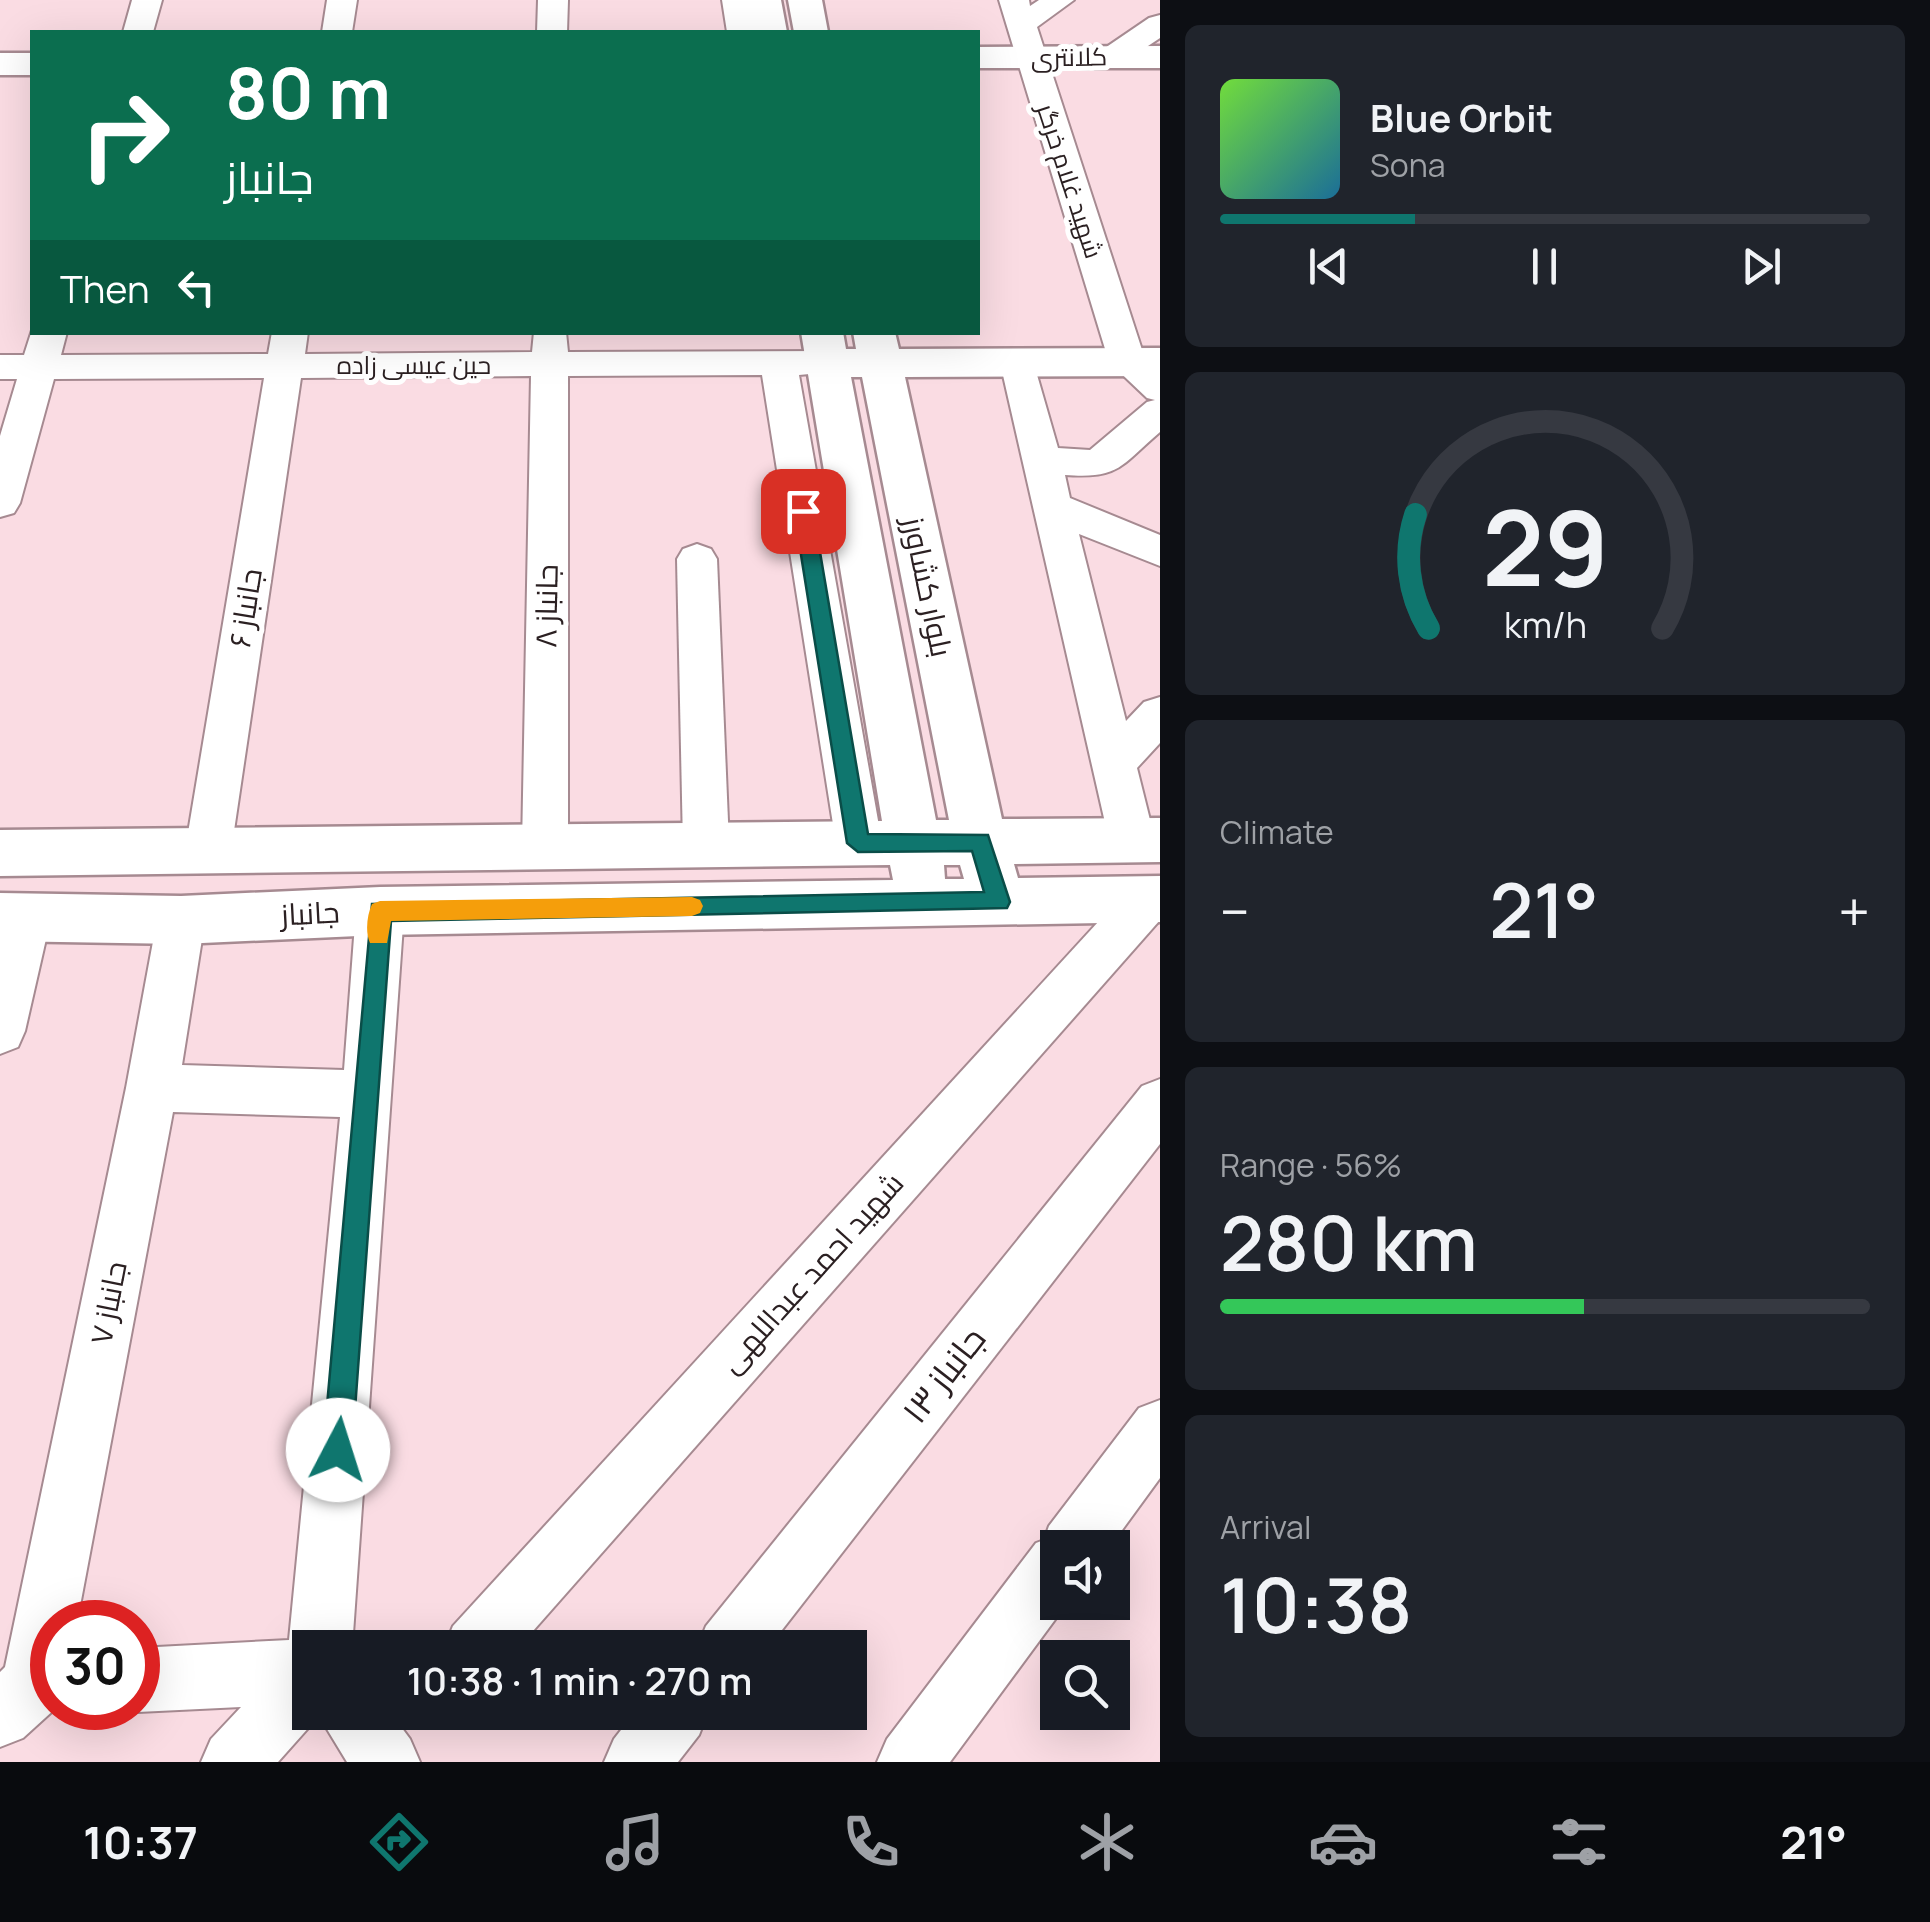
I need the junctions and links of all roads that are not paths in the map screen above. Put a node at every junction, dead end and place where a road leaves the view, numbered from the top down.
1 (148, 0) edge
2 (342, 0) edge
3 (553, 0) edge
4 (737, 0) edge
5 (764, 0) edge
6 (804, 0) edge
7 (1058, 0) edge
8 (1160, 24) edge
9 (1022, 28) edge
10 (139, 30) edge
11 (337, 30) edge
12 (552, 30) edge
13 (742, 30) edge
14 (770, 30) edge
15 (811, 30) edge
16 (1114, 56) junction
17 (1160, 56) edge
18 (980, 57) edge
19 (0, 64) edge
20 (30, 64) edge
21 (550, 348) edge
22 (825, 348) edge
23 (877, 348) edge
24 (287, 349) edge
25 (44, 350) edge
26 (1018, 362) junction
27 (1144, 362) edge
28 (779, 364) junction
29 (0, 367) edge
30 (1160, 389) edge
31 (1160, 411) edge
32 (1041, 460) junction
33 (0, 504) edge
34 (1052, 507) junction
35 (1160, 551) edge
36 (698, 559) dead end
37 (1160, 714) edge
38 (1114, 764) junction
39 (1146, 840) edge
40 (912, 842) junction
41 (980, 842) junction
42 (858, 843) junction
43 (706, 845) junction
44 (545, 847) junction
45 (208, 850) junction
46 (0, 852) edge
47 (1154, 899) edge
48 (999, 902) junction
49 (925, 903) junction
50 (380, 911) junction
51 (14, 917) edge
52 (181, 920) junction
53 (0, 1031) edge
54 (152, 1088) junction
55 (368, 1094) junction
56 (1160, 1103) edge
57 (1160, 1429) edge
58 (1084, 1530) edge
59 (1040, 1590) edge
60 (322, 1630) edge
61 (491, 1630) edge
62 (742, 1630) edge
63 (292, 1672) edge
64 (160, 1679) edge
65 (21, 1693) edge
66 (292, 1699) edge
67 (364, 1730) edge
68 (662, 1730) edge
69 (234, 1762) edge
70 (388, 1762) edge
71 (636, 1762) edge
72 (910, 1762) edge

1 - 10 street
2 - 11 street
3 - 12 street
4 - 13 street
5 - 14 main road
6 - 15 main road
7 - 9 street
8 - 16 street
9 - 16 main road, کلانتری
9 - 18 main road, کلانتری
9 - 27 street, شهید غلام خرگر
16 - 17 main road, کلانتری
19 - 20 main road
21 - 24 street, حین عیسی زاده
21 - 28 street, حین عیسی زاده
21 - 44 street, جانباز ۸
22 - 23 main road
22 - 28 street, حین عیسی زاده
22 - 40 main road, بلوار کشاورز
23 - 26 main road
23 - 41 main road, بلوار کشاورز
24 - 25 street, حین عیسی زاده
24 - 45 street, جانباز ۶
25 - 29 street, حین عیسی زاده
25 - 33 street
26 - 27 main road
26 - 32 street
27 - 30 street
28 - 42 street
31 - 32 street
32 - 34 street
34 - 35 street
34 - 38 street
36 - 43 street
37 - 38 street
38 - 39 street
39 - 41 main road
40 - 41 main road
40 - 42 main road
40 - 49 main road, بلوار کشاورز
41 - 48 main road, بلوار کشاورز
42 - 43 main road
43 - 44 main road
44 - 45 main road
45 - 46 main road
47 - 48 main road, جانباز
47 - 61 street, شهید احمد عبداللهی
48 - 49 main road, جانباز
49 - 50 main road, جانباز
50 - 52 main road, جانباز
50 - 55 street
51 - 52 main road, جانباز
51 - 53 street
52 - 54 street, جانباز ۷
54 - 55 street
54 - 65 street, جانباز ۷
55 - 60 street
56 - 62 street, جانباز ۱۳
57 - 58 street
59 - 72 street
63 - 64 street
66 - 69 street
67 - 70 street
68 - 71 street

